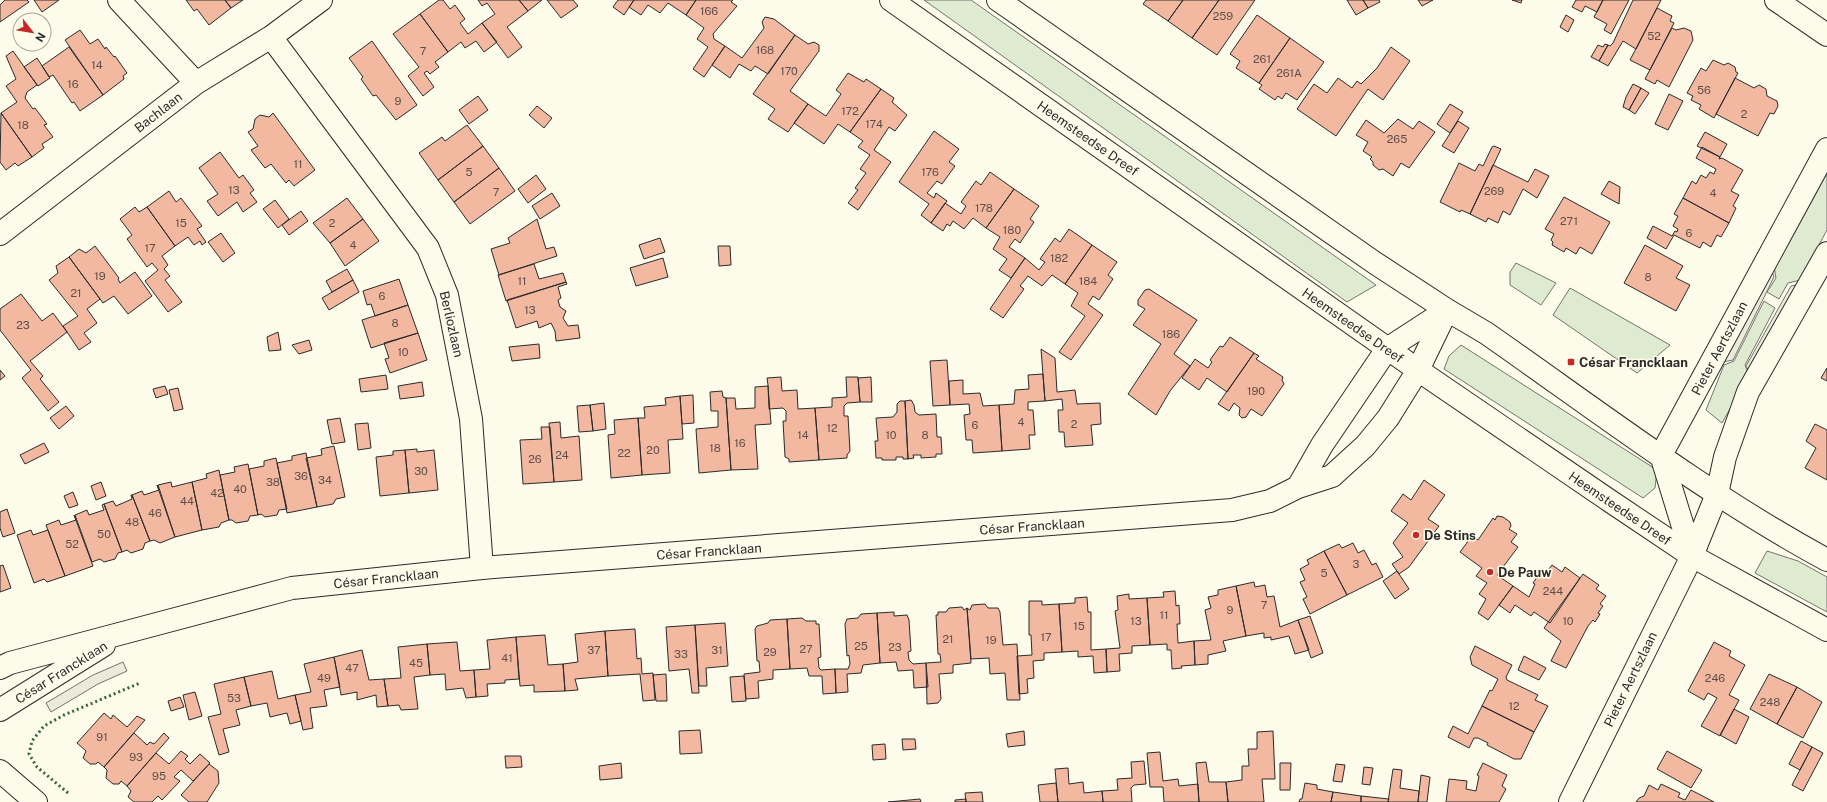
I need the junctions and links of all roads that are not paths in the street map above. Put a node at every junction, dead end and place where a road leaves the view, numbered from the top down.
1 (119, 0) edge
2 (322, 0) edge
3 (891, 0) edge
4 (998, 0) edge
5 (1776, 0) edge
6 (1827, 35) edge
7 (271, 37) junction
8 (196, 83) junction
9 (1827, 149) edge
10 (0, 234) edge
11 (1827, 253) edge
12 (1446, 310) junction
13 (1387, 349) junction
14 (1418, 370) junction
15 (1661, 455) junction
16 (1298, 487) junction
17 (1717, 494) junction
18 (1692, 556) junction
19 (1827, 560) edge
20 (482, 568) junction
21 (1827, 630) edge
22 (122, 634) junction
23 (0, 668) edge
24 (0, 710) edge
25 (0, 771) edge
26 (36, 802) edge
27 (1570, 802) edge

1 - 8 main road
2 - 7 main road, Bachlaan
3 - 13 main road, Heemsteedse Dreef
4 - 12 main road
5 - 6 main road
7 - 8 main road, Bachlaan
7 - 20 main road, Berliozlaan
8 - 10 main road, Bachlaan
9 - 15 main road, Pieter Aertszlaan
11 - 17 main road, Pieter Aertszlaan
12 - 13 main road
12 - 14 main road, César Francklaan
12 - 15 main road
13 - 14 main road, Heemsteedse Dreef
13 - 16 main road
14 - 16 main road, César Francklaan
14 - 18 main road, Heemsteedse Dreef
15 - 17 main road
15 - 18 main road
16 - 20 main road, César Francklaan
17 - 18 main road, Pieter Aertszlaan
17 - 19 main road
18 - 21 main road, Heemsteedse Dreef
18 - 27 main road, Pieter Aertszlaan
20 - 22 main road, César Francklaan
22 - 23 main road, César Francklaan
22 - 24 main road, César Francklaan
25 - 26 main road

